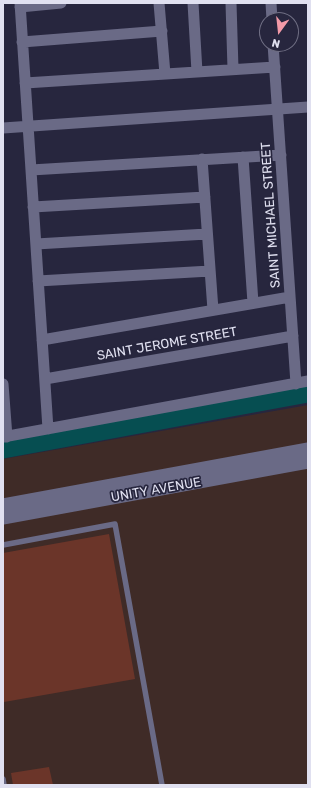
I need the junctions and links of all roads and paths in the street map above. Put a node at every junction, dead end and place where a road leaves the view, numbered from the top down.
1 (61, 3) edge
2 (160, 3) edge
3 (193, 3) edge
4 (231, 3) edge
5 (20, 5) edge
6 (162, 31) junction
7 (22, 42) junction
8 (274, 52) edge
9 (275, 67) junction
10 (233, 69) junction
11 (198, 72) junction
12 (165, 74) junction
13 (25, 83) junction
14 (308, 106) edge
15 (277, 109) junction
16 (28, 126) junction
17 (3, 128) edge
18 (281, 155) junction
19 (242, 157) junction
20 (202, 159) junction
21 (31, 170) junction
22 (205, 197) junction
23 (33, 207) junction
24 (207, 234) junction
25 (36, 244) junction
26 (210, 271) junction
27 (38, 281) junction
28 (290, 297) junction
29 (253, 303) junction
30 (213, 310) junction
31 (293, 336) junction
32 (42, 340) junction
33 (45, 379) junction
34 (308, 381) edge
35 (3, 384) edge
36 (296, 384) junction
37 (48, 429) junction
38 (5, 437) edge
39 (308, 449) edge
40 (308, 462) edge
41 (3, 505) edge
42 (3, 518) edge
43 (3, 545) edge
44 (3, 779) edge
45 (4, 785) edge
46 (162, 785) edge

1 - 5 street
2 - 6 street
3 - 11 street
4 - 10 street
5 - 7 street
6 - 7 street
6 - 12 street
7 - 13 street
8 - 9 street, SAINT MICHAEL STREET
9 - 10 street
9 - 15 street, SAINT MICHAEL STREET
10 - 11 street
11 - 12 street
12 - 13 street
13 - 16 street
14 - 15 street
15 - 16 street
15 - 18 street, SAINT MICHAEL STREET
16 - 17 street
16 - 21 street
18 - 19 street
18 - 28 street, SAINT MICHAEL STREET
19 - 20 street
19 - 29 street
20 - 21 street
20 - 22 street
21 - 23 street
22 - 23 street
22 - 24 street
23 - 25 street
24 - 25 street
24 - 26 street
25 - 27 street
26 - 27 street
26 - 30 street
27 - 32 street
28 - 29 street
28 - 31 street, SAINT MICHAEL STREET
29 - 30 street
30 - 32 street
31 - 33 street, SAINT JEROME STREET
31 - 36 street, SAINT MICHAEL STREET
32 - 33 street
33 - 37 street
34 - 36 street
35 - 38 street
36 - 37 street
37 - 38 street
39 - 41 street, UNITY AVENUE
40 - 42 street, UNITY AVENUE
43 - 46 lane
44 - 45 lane

